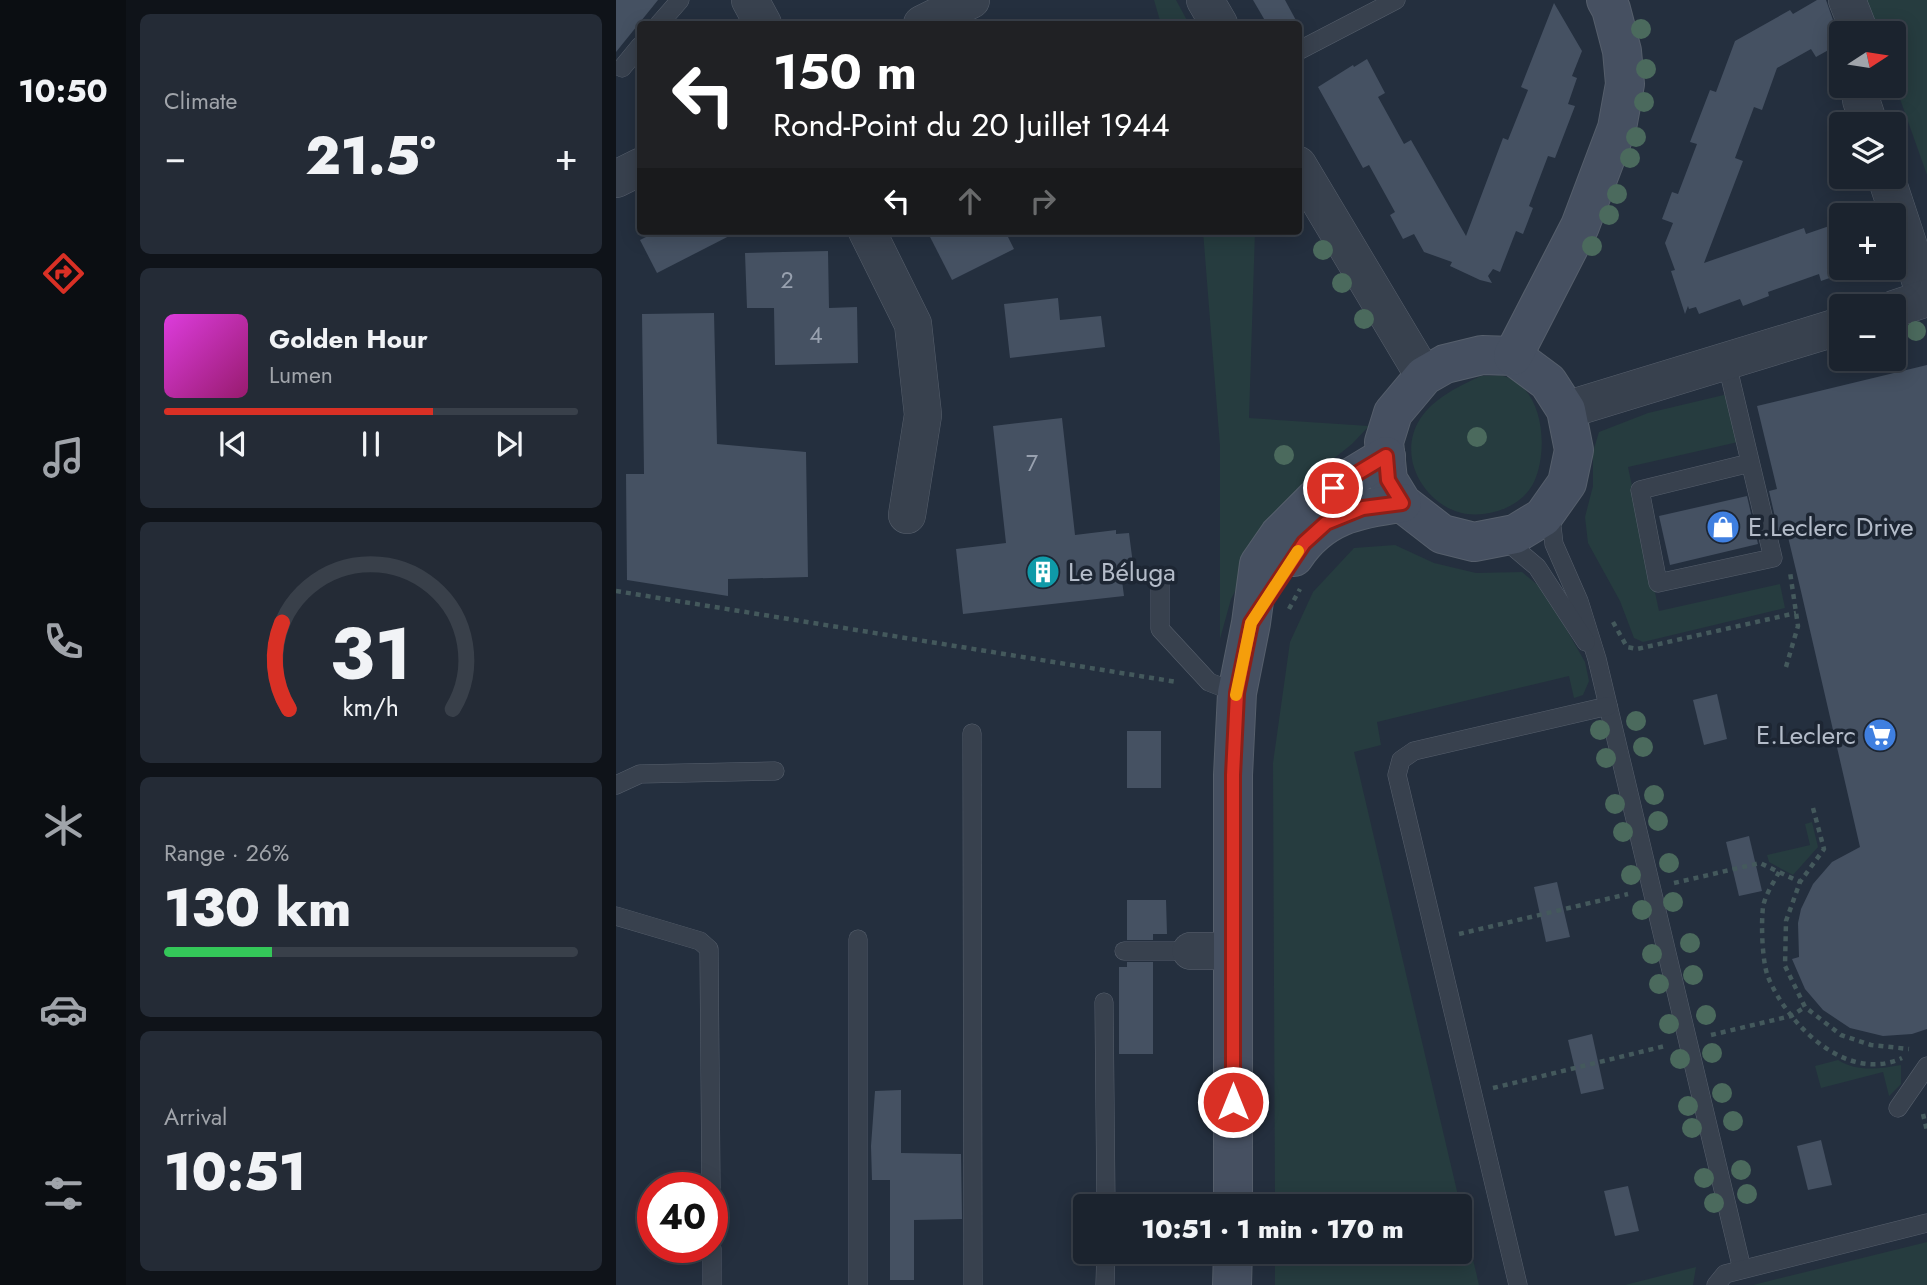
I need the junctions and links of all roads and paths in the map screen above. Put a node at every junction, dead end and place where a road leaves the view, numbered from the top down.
1 (680, 0) edge
2 (750, 0) edge
3 (971, 0) edge
4 (1205, 0) edge
5 (1396, 0) edge
6 (1606, 0) edge
7 (1847, 0) edge
8 (662, 21) edge
9 (761, 21) edge
10 (928, 21) edge
11 (1217, 21) edge
12 (1855, 21) edge
13 (1302, 49) edge
14 (637, 50) edge
15 (622, 68) dead end
16 (637, 168) edge
17 (1302, 172) edge
18 (616, 179) edge
19 (1889, 189) edge
20 (869, 235) edge
21 (1915, 301) edge
22 (1829, 330) edge
23 (1513, 356) junction
24 (1726, 360) junction
25 (1424, 376) junction
26 (1566, 410) junction
27 (1386, 456) junction
28 (1750, 463) junction
29 (1402, 503) junction
30 (1550, 506) junction
31 (906, 515) dead end
32 (1501, 537) junction
33 (1160, 577) dead end
34 (1303, 583) dead end
35 (616, 591) edge
36 (1289, 611) dead end
37 (1796, 613) dead end
38 (1251, 623) junction
39 (1615, 626) dead end
40 (1597, 659) junction
41 (1223, 687) junction
42 (1608, 706) junction
43 (972, 733) dead end
44 (775, 771) dead end
45 (616, 785) edge
46 (1814, 808) dead end
47 (1779, 872) junction
48 (1800, 882) junction
49 (1652, 889) junction
50 (616, 916) edge
51 (858, 939) dead end
52 (1436, 940) junction
53 (1124, 951) dead end
54 (1191, 951) joint
55 (1233, 951) junction
56 (1104, 1002) dead end
57 (1805, 1007) junction
58 (1791, 1016) junction
59 (1688, 1041) junction
60 (1927, 1066) edge
61 (1472, 1093) junction
62 (1898, 1108) dead end
63 (711, 1172) edge
64 (1106, 1194) edge
65 (1233, 1194) edge
66 (1927, 1223) edge
67 (712, 1263) edge
68 (1106, 1264) edge
69 (1233, 1264) edge
70 (1742, 1269) junction
71 (712, 1285) edge
72 (858, 1285) edge
73 (973, 1285) edge
74 (1105, 1285) edge
75 (1232, 1285) edge
76 (1518, 1285) edge
77 (1716, 1285) edge

1 - 8 lane
2 - 9 street
3 - 10 street
4 - 11 street
5 - 13 lane
6 - 23 street
7 - 12 street
14 - 15 lane
16 - 18 street
17 - 25 street
19 - 21 street
20 - 31 street
22 - 24 street
23 - 25 street
23 - 26 street
24 - 26 street
24 - 28 lane
25 - 27 street
26 - 30 street
27 - 29 street
27 - 38 street
28 - 28 lane
29 - 32 street
29 - 38 street
30 - 32 street
30 - 40 lane
32 - 40 lane
33 - 41 lane
34 - 36 path
35 - 41 path
37 - 39 path
38 - 41 street
40 - 42 lane
41 - 55 street
42 - 49 lane
42 - 52 lane
43 - 73 lane
44 - 45 lane
46 - 48 path
47 - 48 path
47 - 49 path
47 - 58 path
48 - 57 path
49 - 52 path
49 - 59 lane
50 - 63 lane
51 - 72 lane
52 - 61 lane
53 - 54 lane
54 - 55 street
55 - 65 street
56 - 64 lane
57 - 58 path
57 - 58 path
58 - 59 path
59 - 61 path
59 - 70 lane
60 - 62 lane
61 - 76 lane
66 - 70 lane
67 - 71 lane
68 - 74 lane
69 - 75 street
70 - 77 lane

